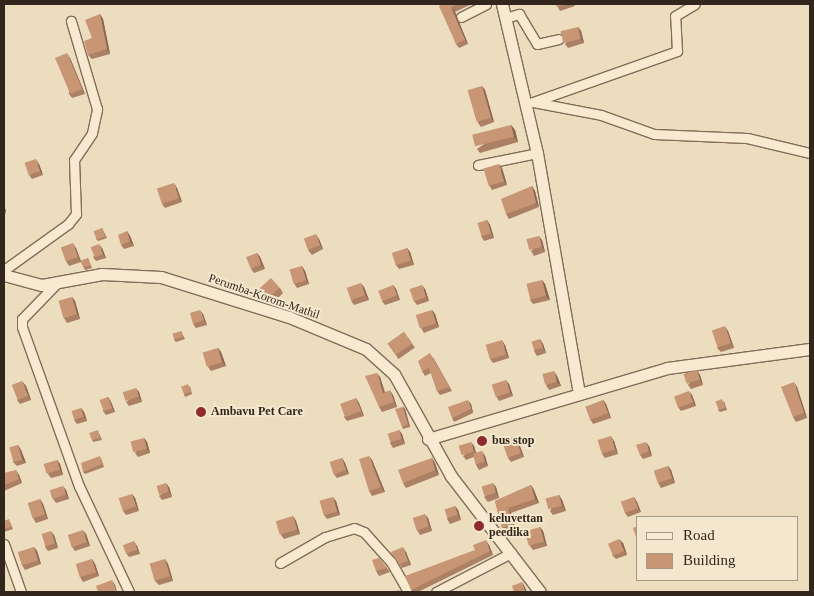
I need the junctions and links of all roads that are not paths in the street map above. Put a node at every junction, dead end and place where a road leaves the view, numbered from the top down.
1 (486, 4) edge
2 (502, 4) edge
3 (696, 4) edge
4 (461, 16) dead end
5 (505, 18) junction
6 (71, 21) dead end
7 (558, 39) dead end
8 (530, 103) junction
9 (537, 153) junction
10 (810, 153) edge
11 (478, 165) dead end
12 (4, 270) edge
13 (4, 275) edge
14 (55, 285) junction
15 (810, 348) edge
16 (579, 392) junction
17 (428, 439) junction
18 (4, 544) edge
19 (511, 553) junction
20 (280, 563) dead end
21 (21, 592) edge
22 (129, 592) edge
23 (408, 592) edge
24 (436, 592) edge
25 (540, 592) edge

1 - 4 street
2 - 5 street
3 - 8 street
5 - 7 street
5 - 8 street
6 - 12 street
8 - 9 street
8 - 10 street
9 - 11 street
9 - 16 street
13 - 14 street, Perumba-Korom-Mathil
14 - 17 street, Perumba-Korom-Mathil
14 - 22 street
15 - 16 street
16 - 17 street
17 - 19 street, Perumba-Korom-Mathil
18 - 21 street
19 - 24 street
19 - 25 street, Perumba-Korom-Mathil
20 - 23 street

